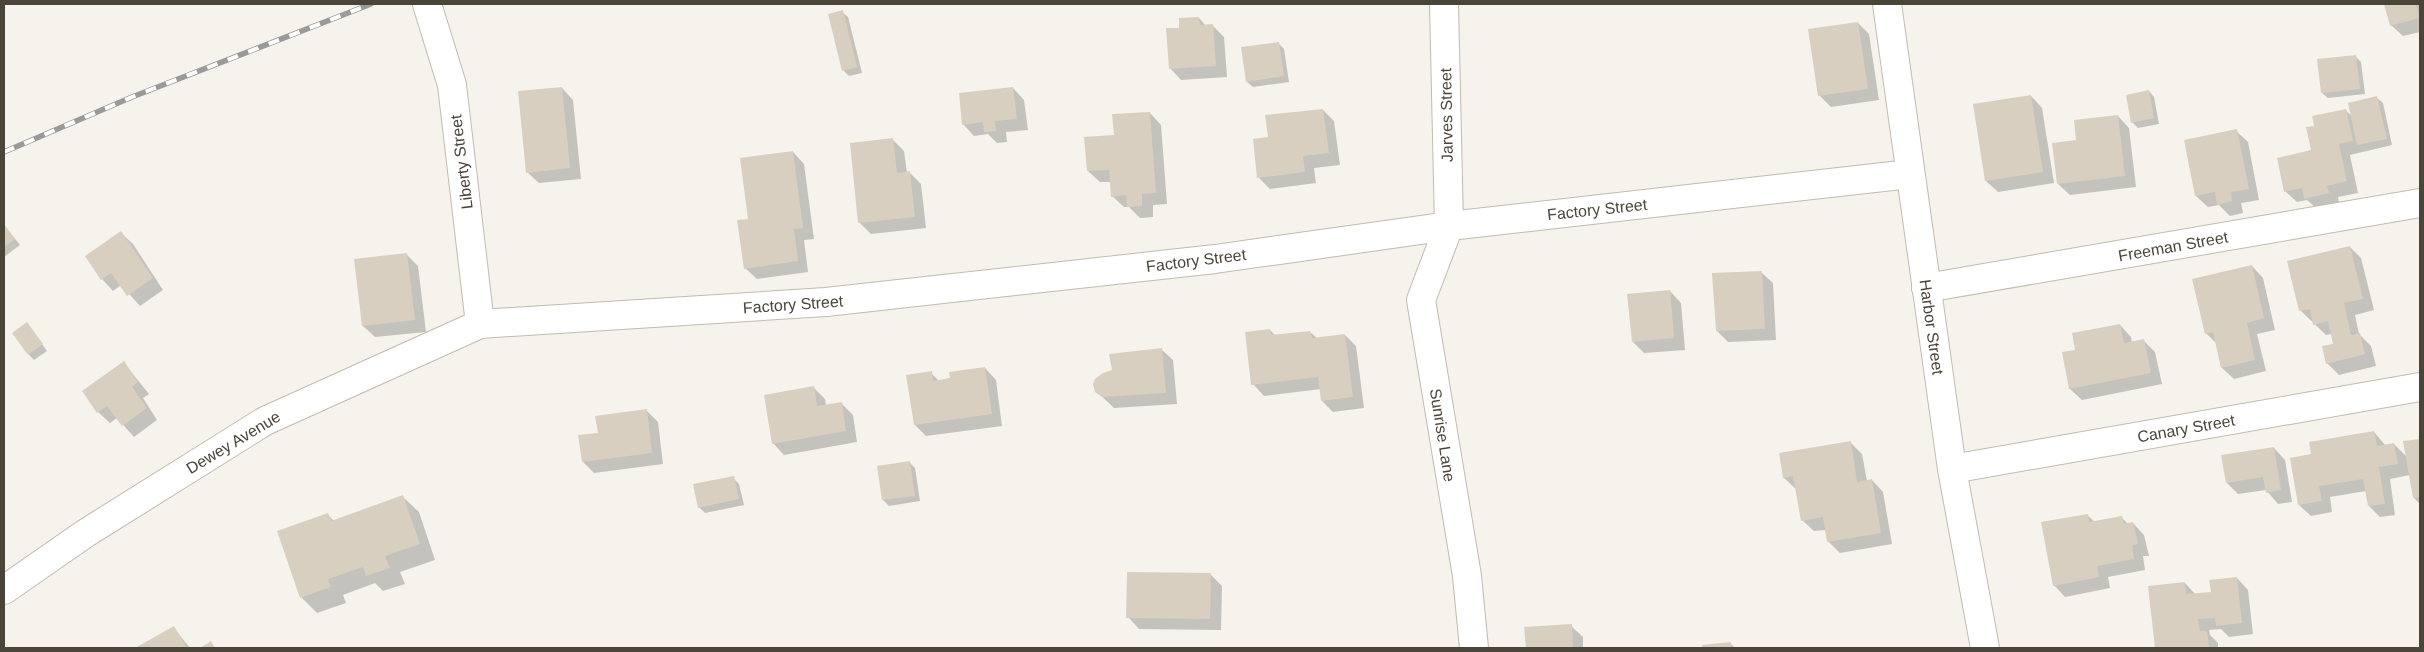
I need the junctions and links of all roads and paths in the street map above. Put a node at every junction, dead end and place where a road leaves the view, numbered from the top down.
1 (427, 4) edge
2 (1444, 4) edge
3 (1887, 4) edge
4 (1910, 174) junction
5 (2420, 203) edge
6 (1448, 226) junction
7 (1926, 288) junction
8 (480, 324) junction
9 (2420, 388) edge
10 (1952, 469) junction
11 (4, 590) edge
12 (1474, 648) edge
13 (1985, 648) edge

1 - 8 street, Liberty Street
2 - 6 street, Jarves Street
3 - 4 street, Harbor Street
4 - 6 street, Factory Street
4 - 7 street, Harbor Street
5 - 7 street, Freeman Street
6 - 8 street, Factory Street
6 - 12 street, Sunrise Lane
7 - 10 street, Harbor Street
8 - 11 street, Dewey Avenue
9 - 10 street, Canary Street
10 - 13 street, Harbor Street

